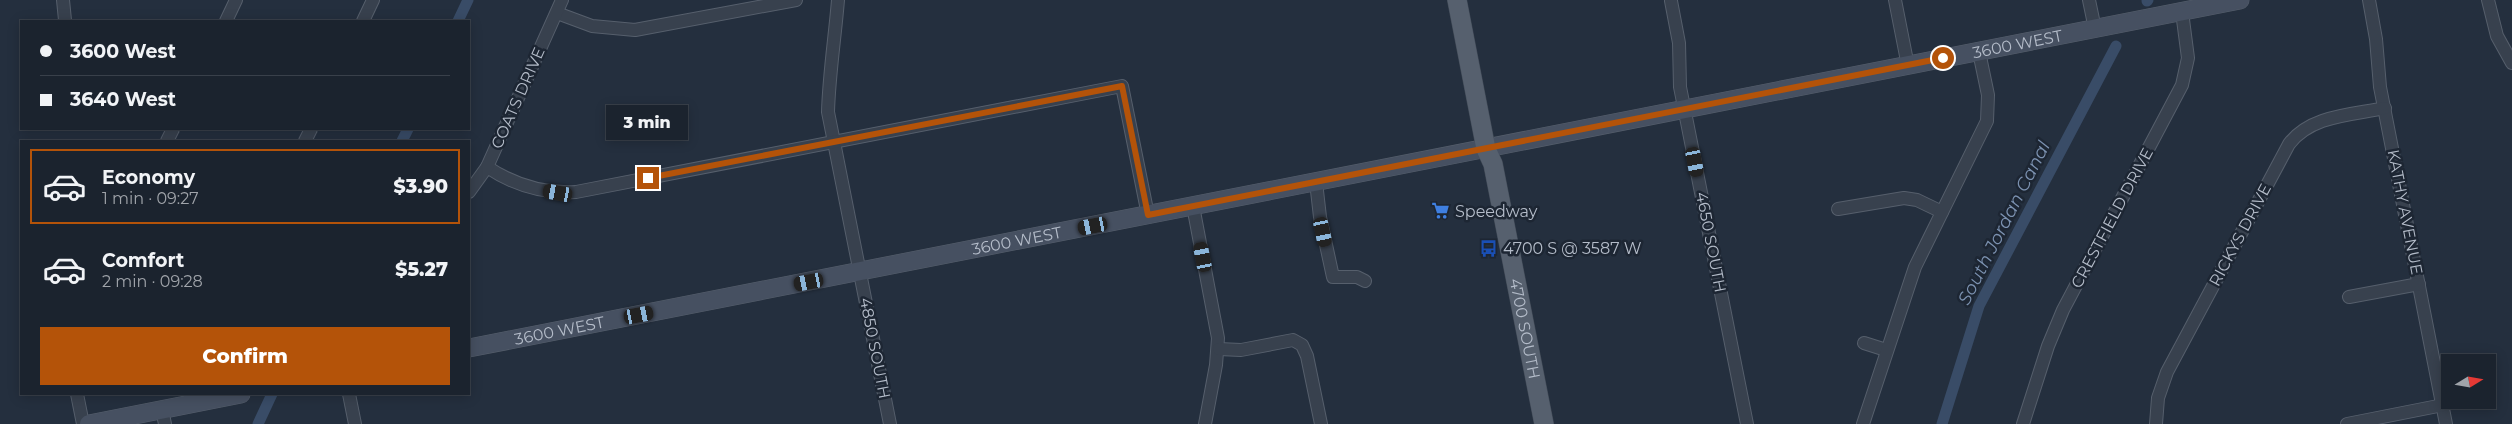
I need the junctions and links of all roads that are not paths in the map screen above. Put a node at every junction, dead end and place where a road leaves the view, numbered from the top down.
1 (63, 0) edge
2 (236, 0) edge
3 (373, 0) edge
4 (562, 0) edge
5 (796, 0) edge
6 (838, 0) edge
7 (1457, 0) edge
8 (1895, 0) edge
9 (2089, 0) edge
10 (2240, 0) edge
11 (2369, 0) edge
12 (2488, 0) edge
13 (1671, 1) edge
14 (2182, 12) junction
15 (557, 13) junction
16 (64, 20) dead end
17 (226, 20) edge
18 (363, 20) edge
19 (2095, 29) junction
20 (1979, 52) junction
21 (2512, 63) edge
22 (1908, 66) junction
23 (2385, 108) junction
24 (1685, 110) junction
25 (834, 140) junction
26 (1486, 149) junction
27 (487, 168) junction
28 (1316, 182) junction
29 (470, 191) edge
30 (1193, 206) junction
31 (1838, 209) dead end
32 (1942, 212) junction
33 (1148, 215) junction
34 (860, 272) junction
35 (1365, 281) dead end
36 (2419, 284) junction
37 (2349, 298) dead end
38 (1864, 343) dead end
39 (470, 348) edge
40 (1218, 349) junction
41 (1886, 350) junction
42 (76, 395) edge
43 (238, 395) edge
44 (349, 395) edge
45 (2441, 395) edge
46 (2441, 405) edge
47 (2444, 409) edge
48 (164, 417) edge
49 (83, 424) edge
50 (89, 424) edge
51 (355, 424) edge
52 (890, 424) edge
53 (1204, 424) edge
54 (1321, 424) edge
55 (1544, 424) edge
56 (1746, 424) edge
57 (1863, 424) edge
58 (2023, 424) edge
59 (2156, 424) edge
60 (2347, 424) edge
61 (2446, 424) edge

1 - 16 street
2 - 17 street
3 - 18 street
4 - 15 street, COATS DRIVE
5 - 15 street
6 - 25 street, 4850 SOUTH
7 - 26 main road, 4700 SOUTH
8 - 22 street
9 - 19 street
10 - 14 street, 3600 WEST
11 - 23 street, KATHY AVENUE
12 - 21 street
13 - 24 street, 4650 SOUTH
14 - 19 street, 3600 WEST
14 - 58 street, CRESTFIELD DRIVE
15 - 27 street, COATS DRIVE
19 - 20 street, 3600 WEST
20 - 22 street, 3600 WEST
20 - 32 street
22 - 24 street, 3600 WEST
23 - 36 street, KATHY AVENUE
23 - 59 street, RICKYS DRIVE
24 - 26 street, 3600 WEST
24 - 56 street, 4650 SOUTH
25 - 27 street
25 - 33 street
25 - 34 street, 4850 SOUTH
26 - 28 street, 3600 WEST
26 - 55 main road, 4700 SOUTH
27 - 29 street, COATS DRIVE
28 - 30 street, 3600 WEST
28 - 35 street
30 - 33 street, 3600 WEST
30 - 40 street
31 - 32 street
32 - 41 street
33 - 34 street, 3600 WEST
34 - 39 street, 3600 WEST
34 - 52 street, 4850 SOUTH
36 - 37 street
36 - 45 street, KATHY AVENUE
38 - 41 street
40 - 53 street
40 - 54 street
41 - 57 street
42 - 49 street
43 - 48 street
44 - 51 street
46 - 60 street
47 - 61 street, KATHY AVENUE
48 - 50 street

